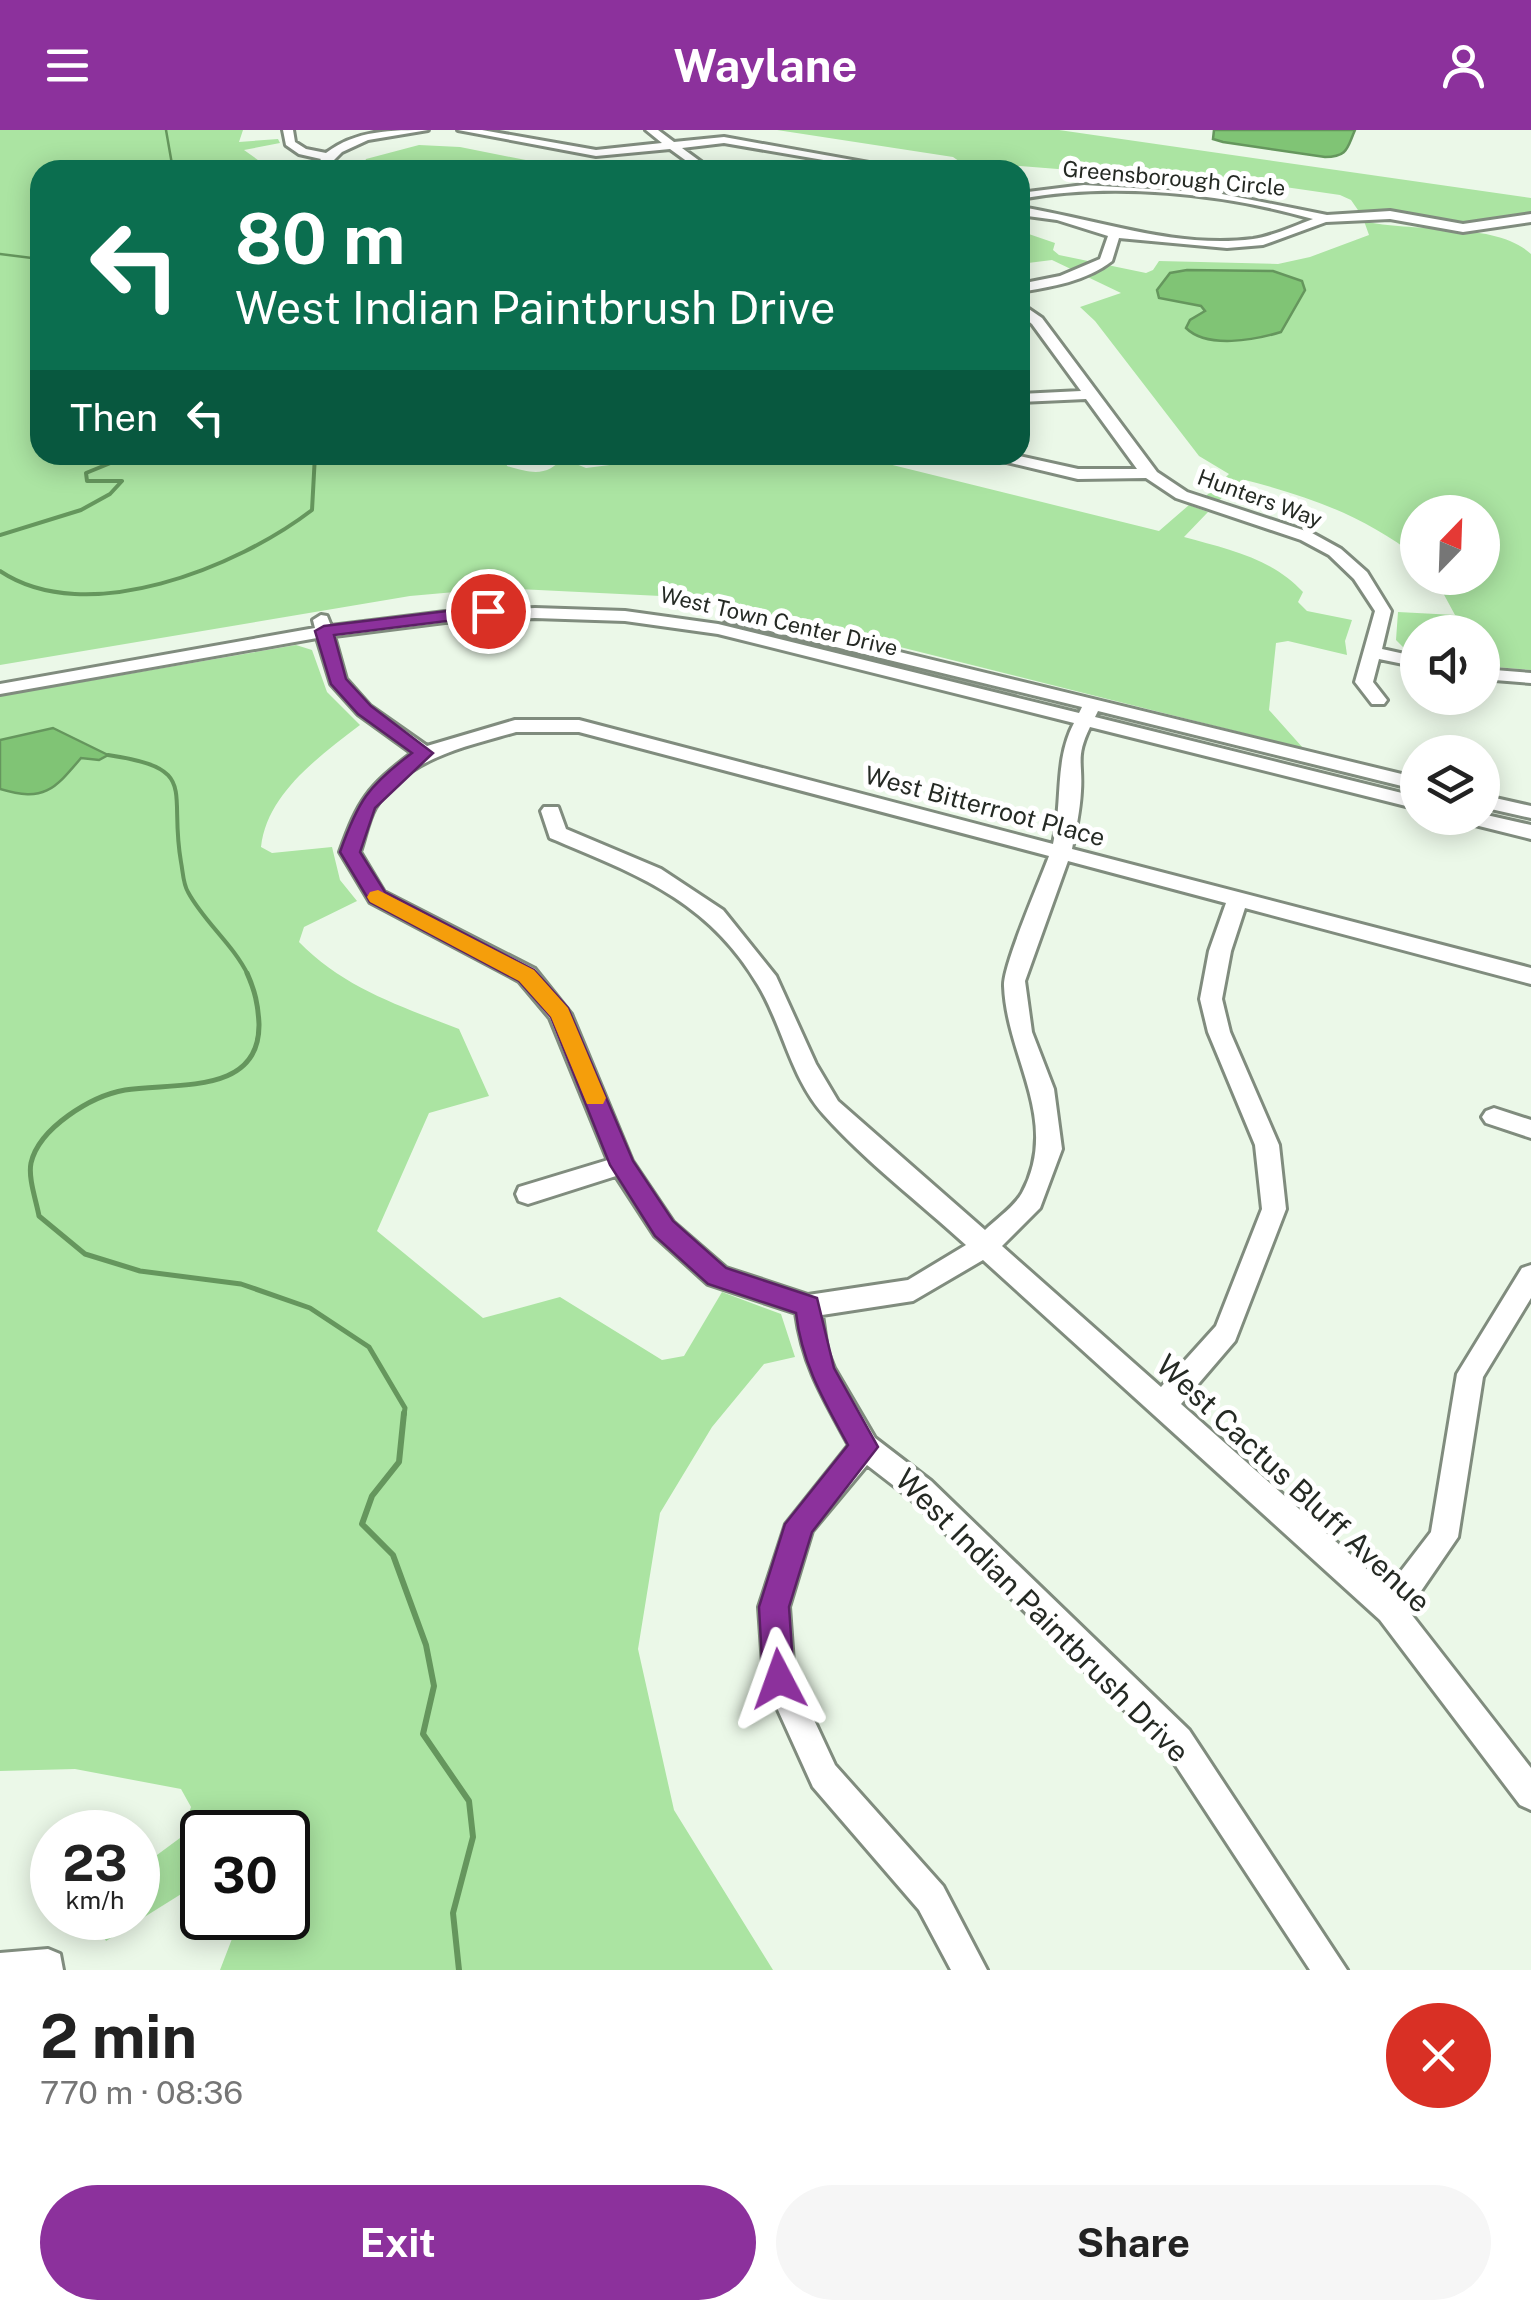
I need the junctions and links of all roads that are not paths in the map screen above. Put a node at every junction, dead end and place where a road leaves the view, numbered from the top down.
1 (288, 130) edge
2 (423, 130) edge
3 (463, 130) edge
4 (651, 130) edge
5 (670, 144) junction
6 (328, 157) junction
7 (326, 160) edge
8 (692, 160) edge
9 (843, 160) edge
10 (1030, 194) edge
11 (1030, 213) edge
12 (1324, 218) junction
13 (1531, 218) edge
14 (1115, 234) junction
15 (1030, 286) edge
16 (1030, 316) edge
17 (1090, 395) junction
18 (1030, 398) edge
19 (1030, 463) edge
20 (1149, 473) junction
21 (322, 624) junction
22 (1372, 652) junction
23 (1400, 658) edge
24 (0, 674) edge
25 (1500, 675) edge
26 (1531, 678) edge
27 (0, 689) edge
28 (1378, 700) dead end
29 (1088, 713) junction
30 (424, 753) junction
31 (1400, 780) edge
32 (1400, 799) edge
33 (1500, 804) edge
34 (551, 811) dead end
35 (1531, 812) edge
36 (1500, 824) edge
37 (1531, 832) edge
38 (1061, 852) junction
39 (1238, 897) junction
40 (1531, 976) edge
41 (1494, 1117) dead end
42 (1531, 1130) edge
43 (622, 1165) junction
44 (528, 1194) dead end
45 (985, 1246) junction
46 (1531, 1276) edge
47 (808, 1306) junction
48 (1163, 1405) junction
49 (864, 1447) junction
50 (1390, 1610) junction
51 (1531, 1794) edge
52 (48, 1966) dead end
53 (0, 1970) edge
54 (970, 1970) edge
55 (1330, 1970) edge

1 - 6 street
2 - 6 street
3 - 5 street
4 - 5 street
5 - 8 street
5 - 9 street
6 - 7 street
10 - 12 street, Greensborough Circle
11 - 14 street
12 - 13 street
12 - 14 street
14 - 15 street
16 - 17 street, Hunters Way
17 - 18 street
17 - 20 street, Hunters Way
19 - 20 street
20 - 22 street, Hunters Way
21 - 24 street, West Town Center Drive
21 - 27 street, West Town Center Drive
21 - 29 street, West Town Center Drive
21 - 30 street
22 - 23 street
22 - 28 street, Hunters Way
25 - 26 street
29 - 31 street, West Town Center Drive
29 - 32 street, West Town Center Drive
29 - 38 street
30 - 38 street, West Bitterroot Place
30 - 43 street
33 - 35 street
34 - 45 street, West Cactus Bluff Avenue
36 - 37 street
38 - 39 street, West Bitterroot Place
38 - 45 street
39 - 40 street, West Bitterroot Place
39 - 48 street
41 - 42 street
43 - 44 street
43 - 47 street
45 - 47 street
45 - 48 street, West Cactus Bluff Avenue
46 - 50 street
47 - 49 street, West Indian Paintbrush Drive
48 - 50 street, West Cactus Bluff Avenue
49 - 54 street
49 - 55 street, West Indian Paintbrush Drive
50 - 51 street, West Cactus Bluff Avenue
52 - 53 street

